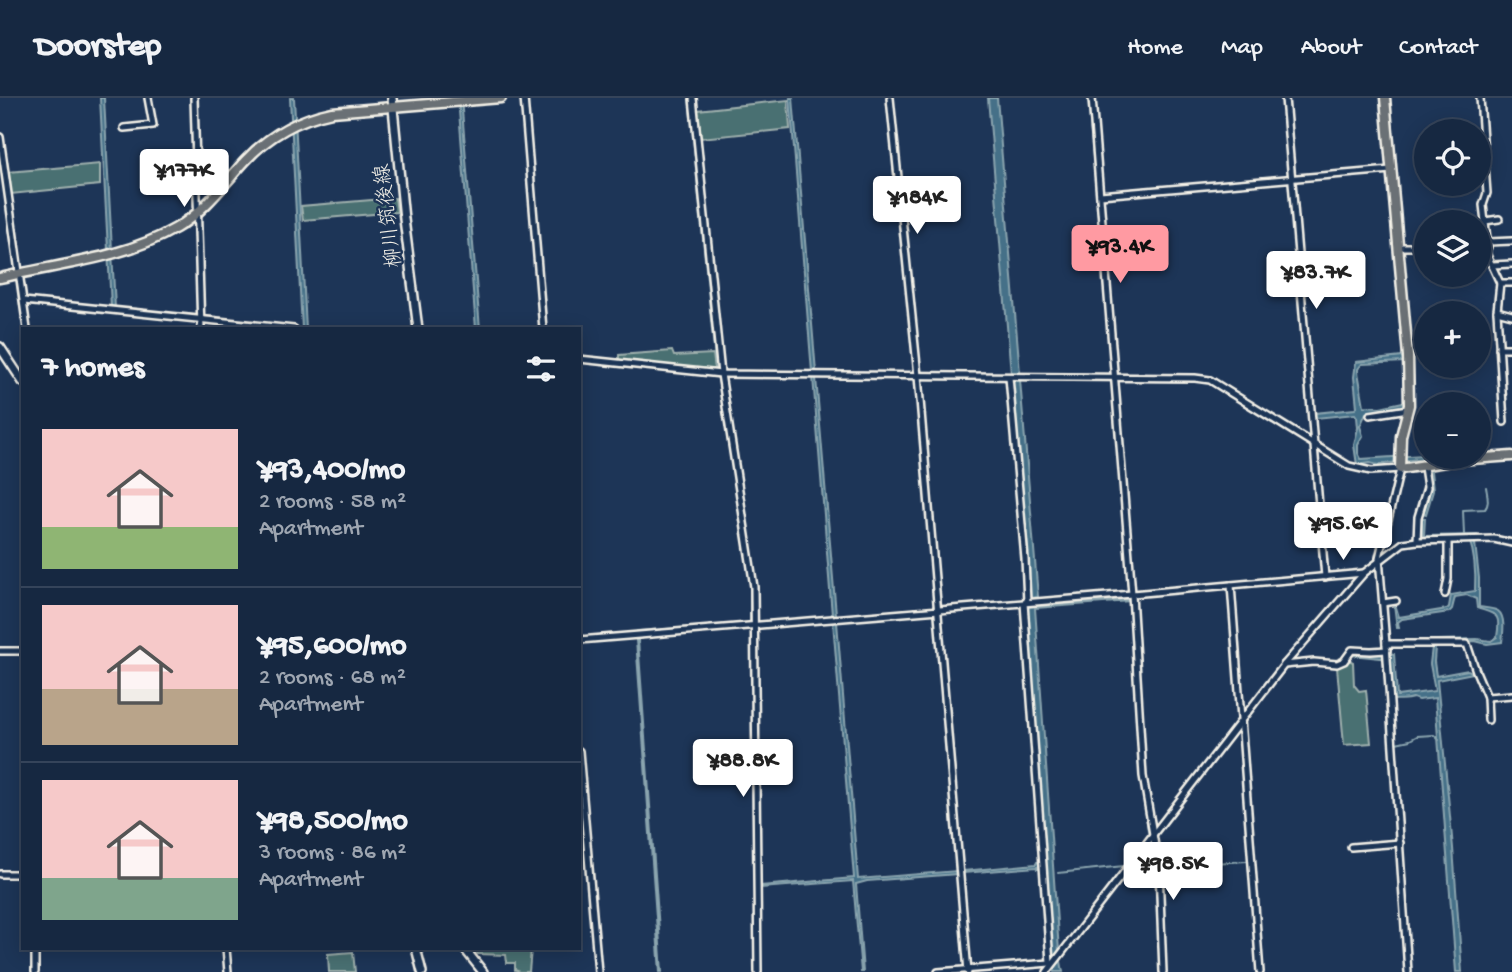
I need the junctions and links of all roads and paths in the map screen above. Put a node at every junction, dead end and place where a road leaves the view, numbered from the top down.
1 (148, 98) edge
2 (194, 98) edge
3 (501, 98) edge
4 (524, 98) edge
5 (693, 98) edge
6 (890, 98) edge
7 (1091, 98) edge
8 (1285, 98) edge
9 (1385, 98) edge
10 (1480, 98) edge
11 (397, 105) edge
12 (124, 128) dead end
13 (0, 137) edge
14 (1391, 170) junction
15 (1292, 179) junction
16 (1100, 195) junction
17 (1484, 210) edge
18 (198, 214) junction
19 (1499, 219) dead end
20 (1491, 220) edge
21 (1512, 241) edge
22 (1491, 244) edge
23 (1398, 247) junction
24 (1414, 247) edge
25 (1512, 264) edge
26 (1492, 265) joint
27 (17, 274) junction
28 (0, 278) edge
29 (1500, 283) junction
30 (1512, 283) edge
31 (24, 300) junction
32 (1497, 311) junction
33 (1512, 315) edge
34 (201, 319) junction
35 (27, 327) edge
36 (201, 327) edge
37 (275, 327) edge
38 (418, 327) edge
39 (543, 327) edge
40 (0, 347) edge
41 (1499, 348) junction
42 (1512, 348) edge
43 (581, 359) edge
44 (721, 374) junction
45 (918, 376) junction
46 (1009, 377) junction
47 (1115, 378) junction
48 (21, 379) edge
49 (1409, 409) junction
50 (1370, 415) dead end
51 (1504, 422) dead end
52 (1314, 445) junction
53 (1512, 456) edge
54 (1491, 457) edge
55 (1414, 468) edge
56 (1424, 469) edge
57 (1400, 470) junction
58 (1417, 541) junction
59 (1448, 541) junction
60 (1512, 543) edge
61 (1379, 562) junction
62 (1364, 573) junction
63 (1325, 577) junction
64 (1231, 585) junction
65 (1132, 594) junction
66 (1445, 594) dead end
67 (1396, 601) dead end
68 (1026, 603) junction
69 (1382, 603) junction
70 (937, 610) junction
71 (754, 625) junction
72 (581, 640) edge
73 (1386, 647) junction
74 (21, 651) edge
75 (0, 652) edge
76 (1284, 665) junction
77 (1512, 695) edge
78 (1487, 697) junction
79 (1241, 720) junction
80 (1488, 720) dead end
81 (581, 774) edge
82 (1152, 835) junction
83 (1400, 842) junction
84 (1351, 847) dead end
85 (0, 874) edge
86 (21, 874) edge
87 (35, 950) edge
88 (226, 950) edge
89 (416, 950) edge
90 (466, 950) edge
91 (1052, 964) junction
92 (968, 971) edge
93 (35, 972) edge
94 (228, 972) edge
95 (422, 972) edge
96 (483, 972) edge
97 (598, 972) edge
98 (758, 972) edge
99 (938, 972) edge
100 (1047, 972) edge
101 (1163, 972) edge
102 (1260, 972) edge
103 (1408, 972) edge

1 - 12 street
2 - 18 street
3 - 11 main road
4 - 39 street
5 - 44 street
6 - 45 street
7 - 16 street
8 - 15 street
9 - 14 main road
10 - 17 street
11 - 18 main road
11 - 38 main road, 柳川筑後線
13 - 27 street
14 - 15 street
14 - 23 main road
15 - 16 street
15 - 52 street
16 - 47 street
18 - 27 main road
18 - 34 street
19 - 20 street
21 - 22 street
23 - 24 street
23 - 49 main road
25 - 26 street
26 - 29 street
27 - 28 main road
27 - 31 street
29 - 30 street
29 - 32 street
31 - 34 street
31 - 35 street
32 - 33 street
32 - 41 street
34 - 36 street
34 - 37 street
40 - 48 main road
41 - 42 street
41 - 51 street
43 - 44 street
44 - 45 street
44 - 71 street
45 - 46 street
45 - 70 street
46 - 47 street
46 - 68 street
47 - 52 street
47 - 65 street
49 - 50 street
49 - 57 main road
52 - 57 street
52 - 63 street
53 - 54 main road
55 - 57 main road
56 - 58 street
57 - 61 street
58 - 59 street
58 - 61 street
59 - 60 street
59 - 66 street
61 - 62 street
61 - 69 street
62 - 63 street
62 - 76 street
63 - 64 street
64 - 65 street
64 - 79 street
65 - 68 street
65 - 82 street
67 - 69 street
68 - 70 street
68 - 91 street
69 - 73 street
70 - 71 street
70 - 92 street
71 - 72 street
71 - 98 street
73 - 76 street
73 - 78 street
73 - 83 street
74 - 75 street
76 - 79 street
77 - 78 street
78 - 80 street
79 - 82 street
79 - 102 street
81 - 97 street
82 - 91 street
82 - 101 street
83 - 84 street
83 - 103 street
85 - 86 street
87 - 93 street
88 - 94 street
89 - 95 main road
90 - 96 main road
91 - 92 street
91 - 100 street
92 - 99 street

